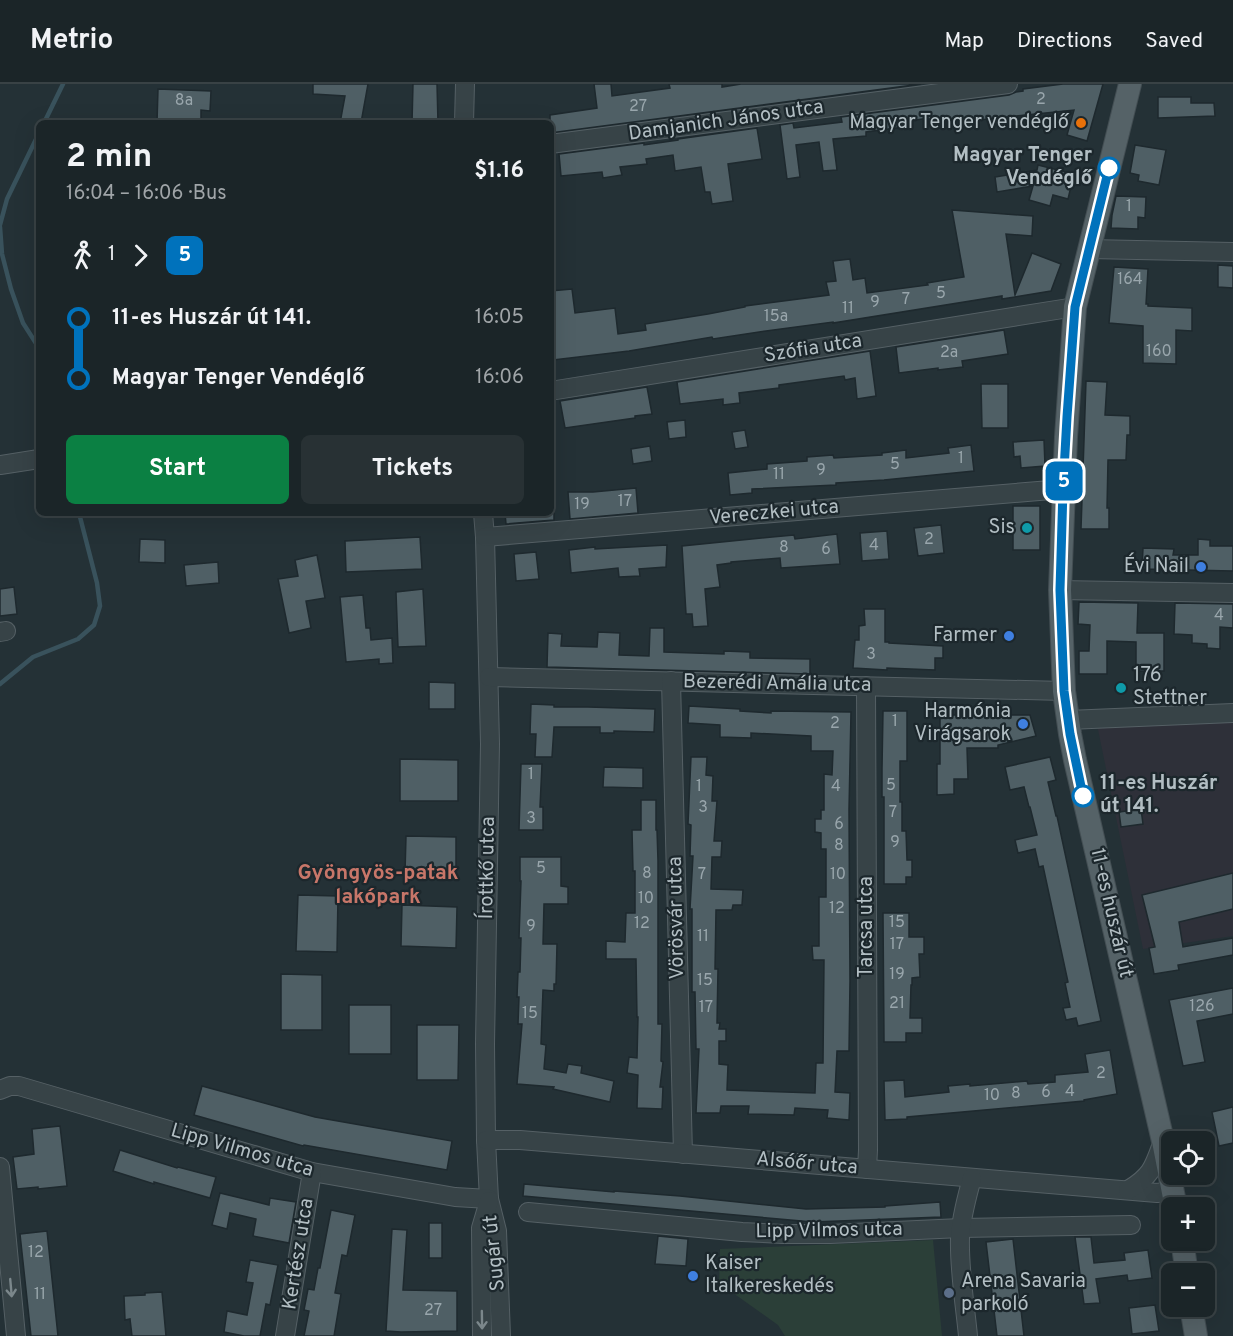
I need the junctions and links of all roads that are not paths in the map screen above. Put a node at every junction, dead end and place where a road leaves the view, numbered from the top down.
1 (465, 84) edge
2 (1008, 84) edge
3 (1130, 84) edge
4 (464, 120) edge
5 (554, 143) edge
6 (1089, 249) junction
7 (1233, 252) edge
8 (1075, 307) junction
9 (554, 390) edge
10 (36, 459) edge
11 (0, 465) edge
12 (1063, 489) junction
13 (483, 516) edge
14 (485, 537) junction
15 (1060, 590) junction
16 (1233, 593) edge
17 (489, 677) junction
18 (671, 681) junction
19 (867, 686) junction
20 (1064, 691) junction
21 (1233, 713) edge
22 (1068, 720) junction
23 (0, 1090) edge
24 (1161, 1132) edge
25 (486, 1140) junction
26 (1161, 1147) edge
27 (683, 1154) junction
28 (0, 1167) edge
29 (867, 1169) junction
30 (312, 1172) junction
31 (972, 1178) junction
32 (1128, 1190) junction
33 (1169, 1197) edge
34 (489, 1199) junction
35 (528, 1212) dead end
36 (1131, 1226) dead end
37 (961, 1228) junction
38 (1193, 1317) edge
39 (16, 1336) edge
40 (285, 1336) edge
41 (482, 1336) edge
42 (501, 1336) edge
43 (968, 1336) edge
44 (1196, 1336) edge

1 - 4 street
2 - 5 street, Damjanich János utca
3 - 6 main road, 11-es huszár út
6 - 7 street
6 - 8 main road, 11-es huszár út
8 - 9 street, Szófia utca
8 - 12 main road, 11-es huszár út
10 - 11 street
12 - 14 street, Vereczkei utca
12 - 15 main road, 11-es huszár út
13 - 14 street, Írottkő utca
14 - 17 street, Írottkő utca
15 - 16 street
15 - 20 main road, 11-es huszár út
17 - 18 street, Bezerédi Amália utca
17 - 25 street, Írottkő utca
18 - 19 street, Bezerédi Amália utca
18 - 27 street, Vörösvár utca
19 - 20 street, Bezerédi Amália utca
19 - 29 street, Tarcsa utca
20 - 22 main road, 11-es huszár út
21 - 22 street
22 - 24 main road, 11-es huszár út
23 - 30 street, Lipp Vilmos utca
25 - 27 street, Alsóőr utca
25 - 34 street, Írottkő utca
26 - 32 street
27 - 29 street, Alsóőr utca
28 -> 39 street
29 - 31 street, Alsóőr utca
30 - 34 street, Lipp Vilmos utca
30 - 40 street, Kertész utca
31 - 32 street, Alsóőr utca
31 - 37 street
32 - 33 street, Alsóőr utca
34 -> 41 street, Sugár út
34 - 42 street, Sugár út
35 - 37 street, Lipp Vilmos utca
36 - 37 street, Lipp Vilmos utca
37 - 43 street
38 - 44 main road

